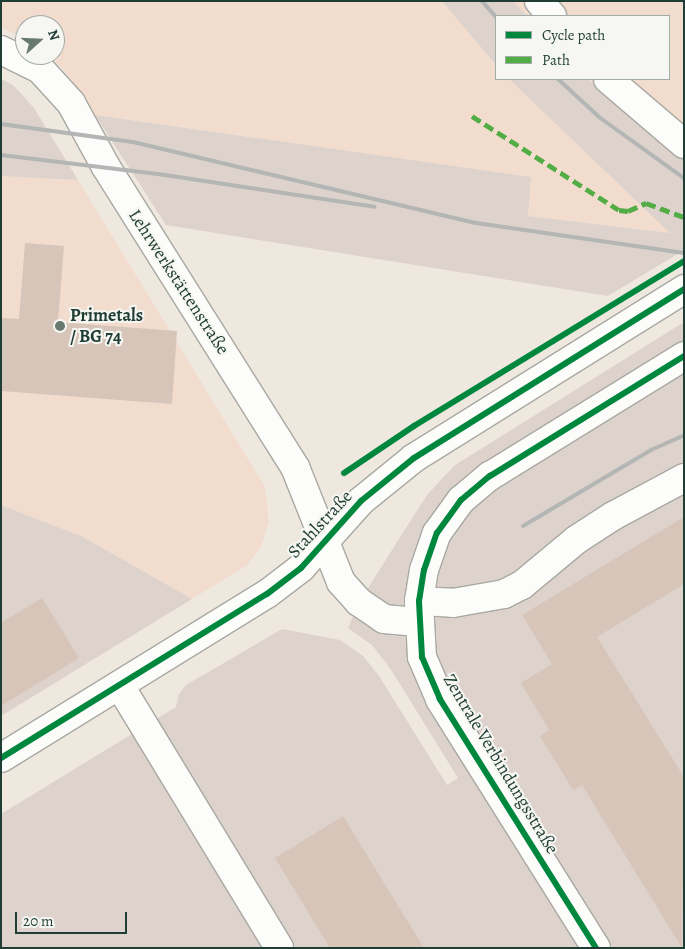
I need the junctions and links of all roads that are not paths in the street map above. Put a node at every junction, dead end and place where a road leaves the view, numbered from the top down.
1 (539, 1) edge
2 (551, 15) edge
3 (1, 50) edge
4 (609, 80) edge
5 (684, 144) edge
6 (684, 289) edge
7 (684, 356) edge
8 (684, 478) edge
9 (325, 541) junction
10 (418, 612) junction
11 (120, 686) junction
12 (1, 758) edge
13 (279, 948) edge
14 (596, 948) edge

1 - 2 street
3 - 9 street, Lehrwerkstättenstraße
4 - 5 street
6 - 9 street, Stahlstraße
7 - 10 street, Zentrale Verbindungsstraße
8 - 10 street, Lehrwerkstättenstraße
9 - 10 street, Lehrwerkstättenstraße
9 - 11 street, Stahlstraße
10 - 14 street, Zentrale Verbindungsstraße
11 - 12 street, Stahlstraße
11 - 13 street

